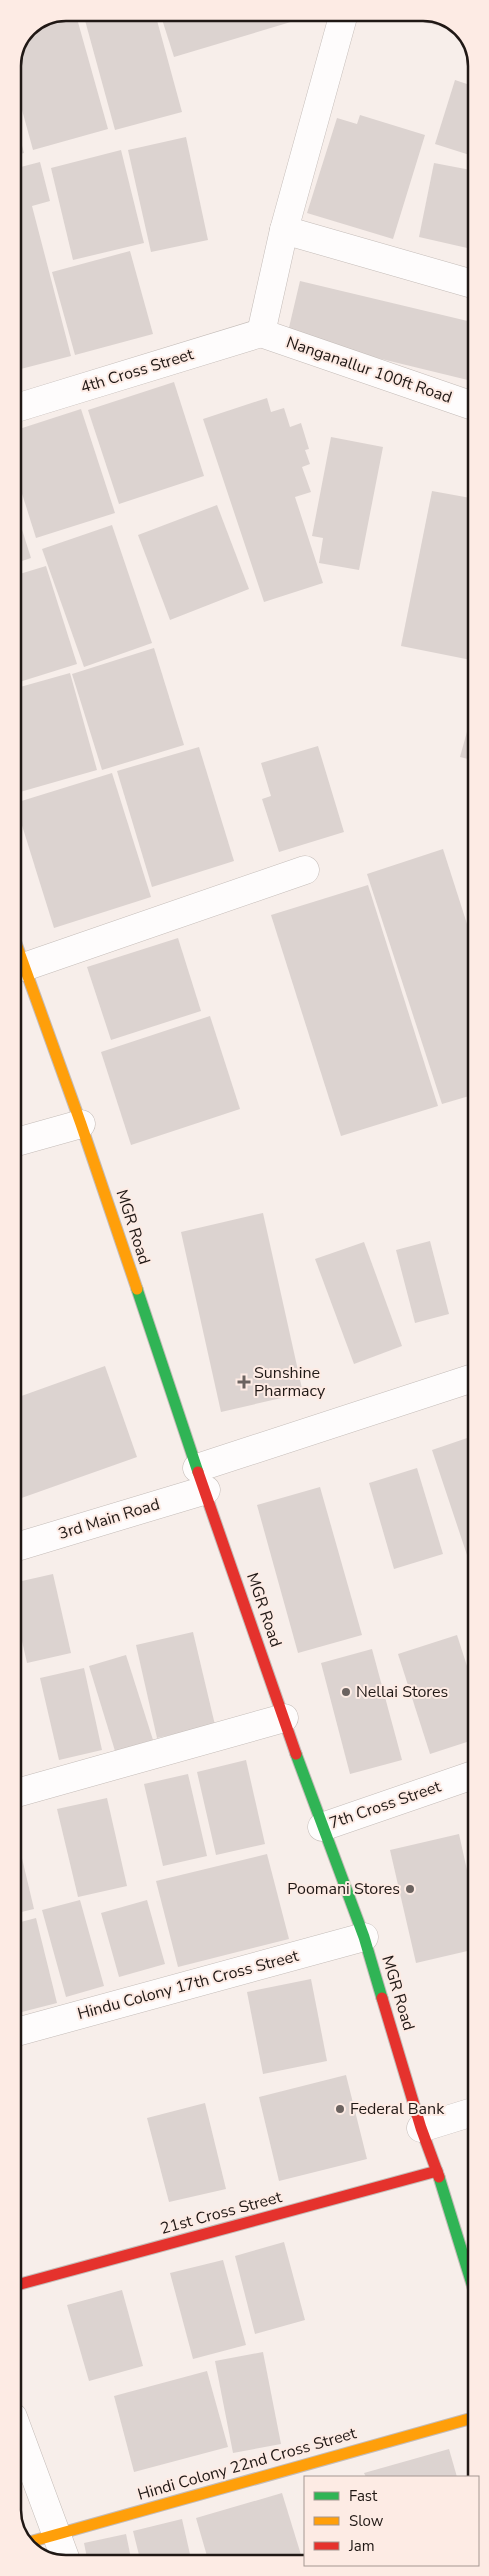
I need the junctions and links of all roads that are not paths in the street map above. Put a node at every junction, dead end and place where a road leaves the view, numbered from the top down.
1 (342, 21) edge
2 (284, 230) junction
3 (468, 283) edge
4 (261, 333) junction
5 (468, 404) edge
6 (21, 407) edge
7 (305, 870) dead end
8 (21, 958) edge
9 (24, 967) junction
10 (82, 1124) junction
11 (21, 1141) edge
12 (468, 1380) edge
13 (201, 1479) junction
14 (21, 1545) edge
15 (284, 1718) junction
16 (468, 1777) edge
17 (21, 1792) edge
18 (322, 1827) junction
19 (364, 1937) junction
20 (21, 2031) edge
21 (468, 2113) edge
22 (421, 2128) junction
23 (437, 2171) junction
24 (468, 2272) edge
25 (21, 2284) edge
26 (468, 2419) edge
27 (21, 2439) edge
28 (56, 2534) junction
29 (33, 2541) edge
30 (64, 2555) edge

1 - 2 street
2 - 3 street
2 - 4 street
4 - 5 street, Nanganallur 100ft Road
4 - 6 street, 4th Cross Street
7 - 9 street
8 - 9 street, MGR Road
9 - 10 street, MGR Road
10 - 11 street
10 - 13 street, MGR Road
12 - 13 street, 3rd Main Road
13 - 14 street, 3rd Main Road
13 - 15 street, MGR Road
15 - 17 street
15 - 18 street, MGR Road
16 - 18 street, 7th Cross Street
18 - 19 street, MGR Road
19 - 20 street, Hindu Colony 17th Cross Street
19 - 22 street, MGR Road
21 - 22 street
22 - 23 street, MGR Road
23 - 24 street, MGR Road
23 - 25 street, 21st Cross Street
26 - 28 street, Hindi Colony 22nd Cross Street
27 - 28 street
28 - 29 street, Hindi Colony 22nd Cross Street
28 - 30 street

